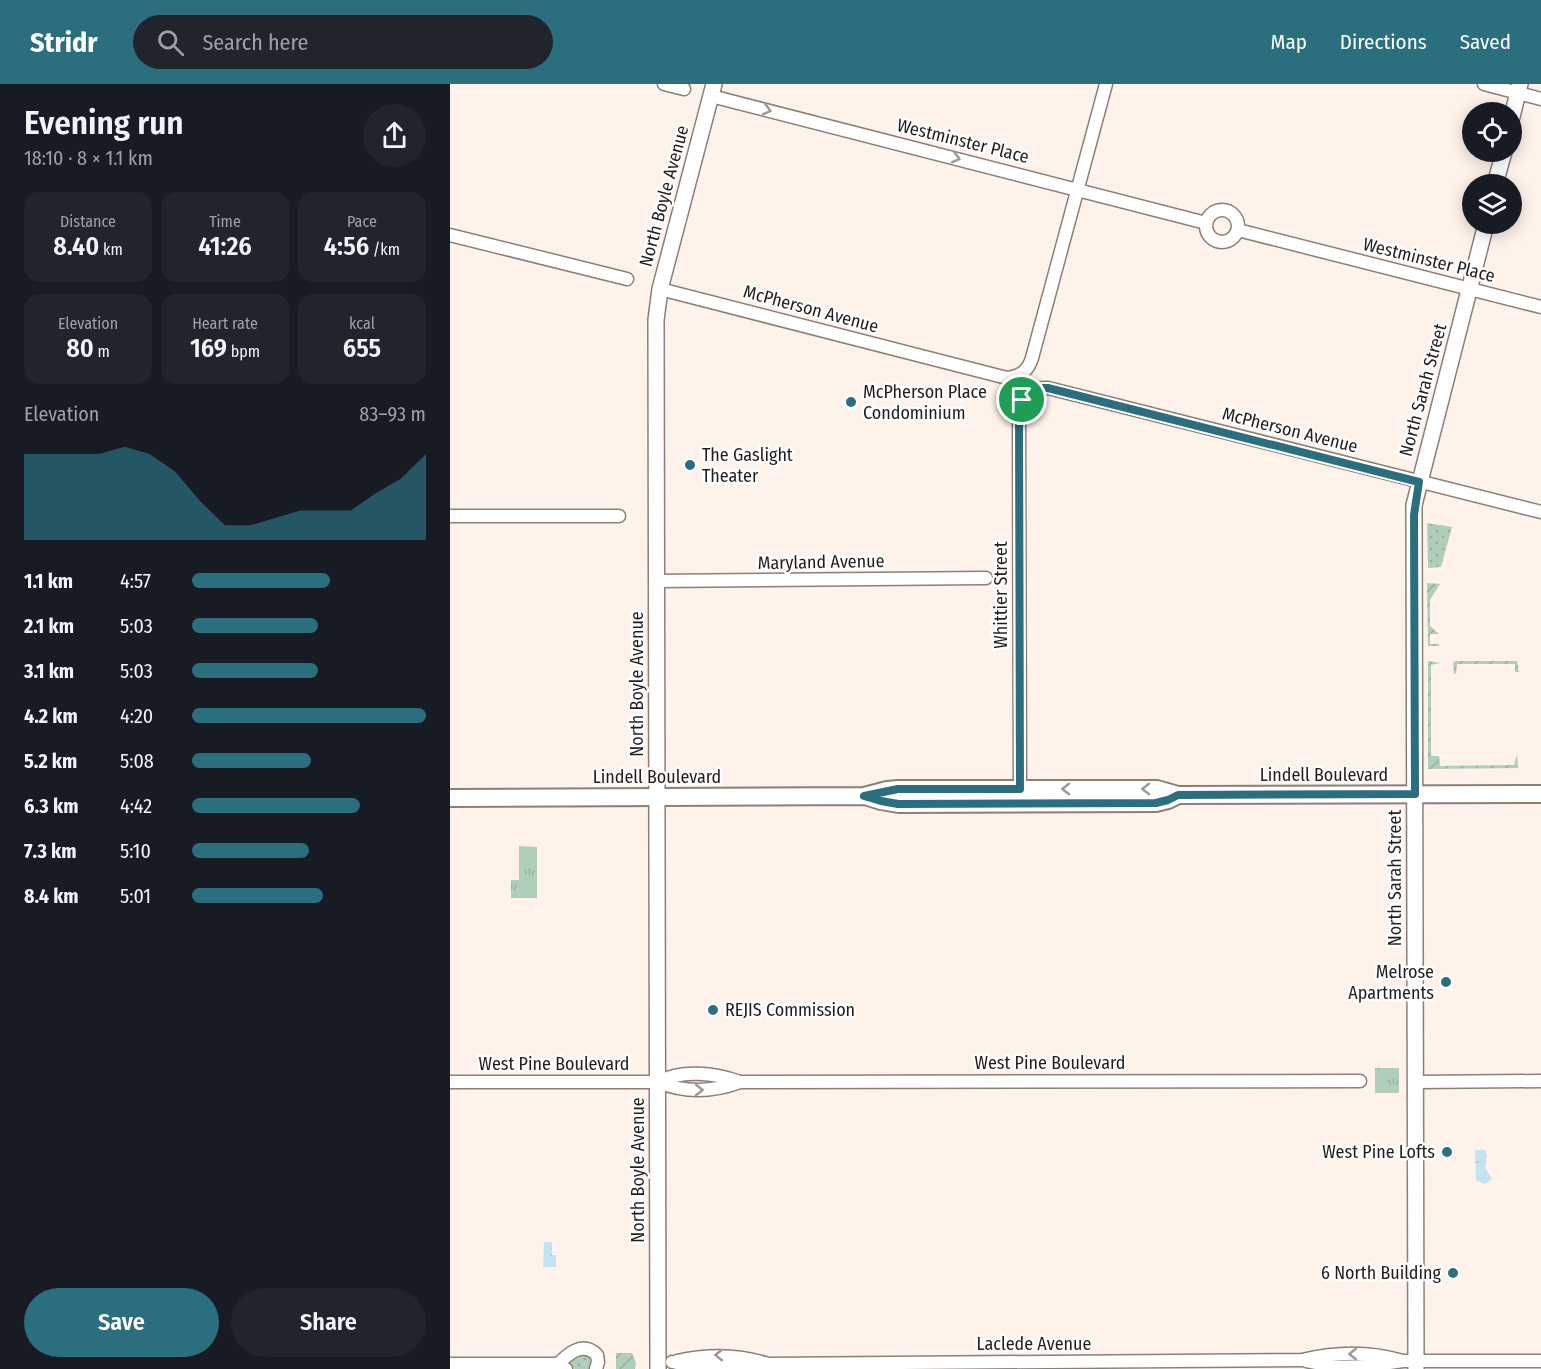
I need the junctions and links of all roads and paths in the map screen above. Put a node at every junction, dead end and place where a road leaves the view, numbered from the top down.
1 (664, 84) edge
2 (1106, 84) edge
3 (1484, 84) edge
4 (1519, 88) edge
5 (684, 89) dead end
6 (712, 90) edge
7 (1541, 99) edge
8 (1078, 189) junction
9 (1206, 223) junction
10 (1238, 230) junction
11 (1484, 234) edge
12 (450, 235) edge
13 (627, 279) dead end
14 (660, 289) junction
15 (1470, 289) junction
16 (1541, 307) edge
17 (1030, 391) joint
18 (1419, 482) junction
19 (1541, 512) edge
20 (450, 516) edge
21 (619, 516) dead end
22 (986, 578) dead end
23 (656, 581) junction
24 (1415, 794) junction
25 (1541, 794) edge
26 (657, 796) junction
27 (1020, 796) junction
28 (450, 798) edge
29 (1360, 1081) dead end
30 (1541, 1081) edge
31 (450, 1082) edge
32 (658, 1082) junction
33 (1415, 1082) junction
34 (1541, 1361) edge
35 (450, 1364) edge
36 (1412, 1364) edge
37 (663, 1365) edge
38 (562, 1366) edge
39 (596, 1369) edge

1 - 5 street
2 - 8 street
3 - 4 street
4 - 7 street
6 -> 8 street, Westminster Place
6 - 14 street, North Boyle Avenue
8 - 9 street, Westminster Place
8 - 14 street, McPherson Avenue
9 - 10 street
9 - 10 street
10 - 15 street, Westminster Place
11 - 15 street, North Sarah Street
12 - 13 street
14 - 23 street, North Boyle Avenue
15 - 16 street, Westminster Place
15 - 18 street, North Sarah Street
17 - 18 street, McPherson Avenue
17 - 27 street, Whittier Street
18 - 19 street, McPherson Avenue
18 - 24 street, North Sarah Street
20 - 21 street
22 - 23 street, Maryland Avenue
23 - 26 street, North Boyle Avenue
24 - 25 main road, Lindell Boulevard
24 - 27 main road, Lindell Boulevard
24 - 33 street, North Sarah Street
26 - 27 main road, Lindell Boulevard
26 - 28 main road, Lindell Boulevard
26 - 32 street, North Boyle Avenue
29 - 32 street, West Pine Boulevard
30 - 33 street
31 - 32 street, West Pine Boulevard
32 - 37 street, North Boyle Avenue
33 - 36 street, North Sarah Street
34 - 36 street, Laclede Avenue
35 - 38 street
36 - 37 street, Laclede Avenue
38 - 39 street

